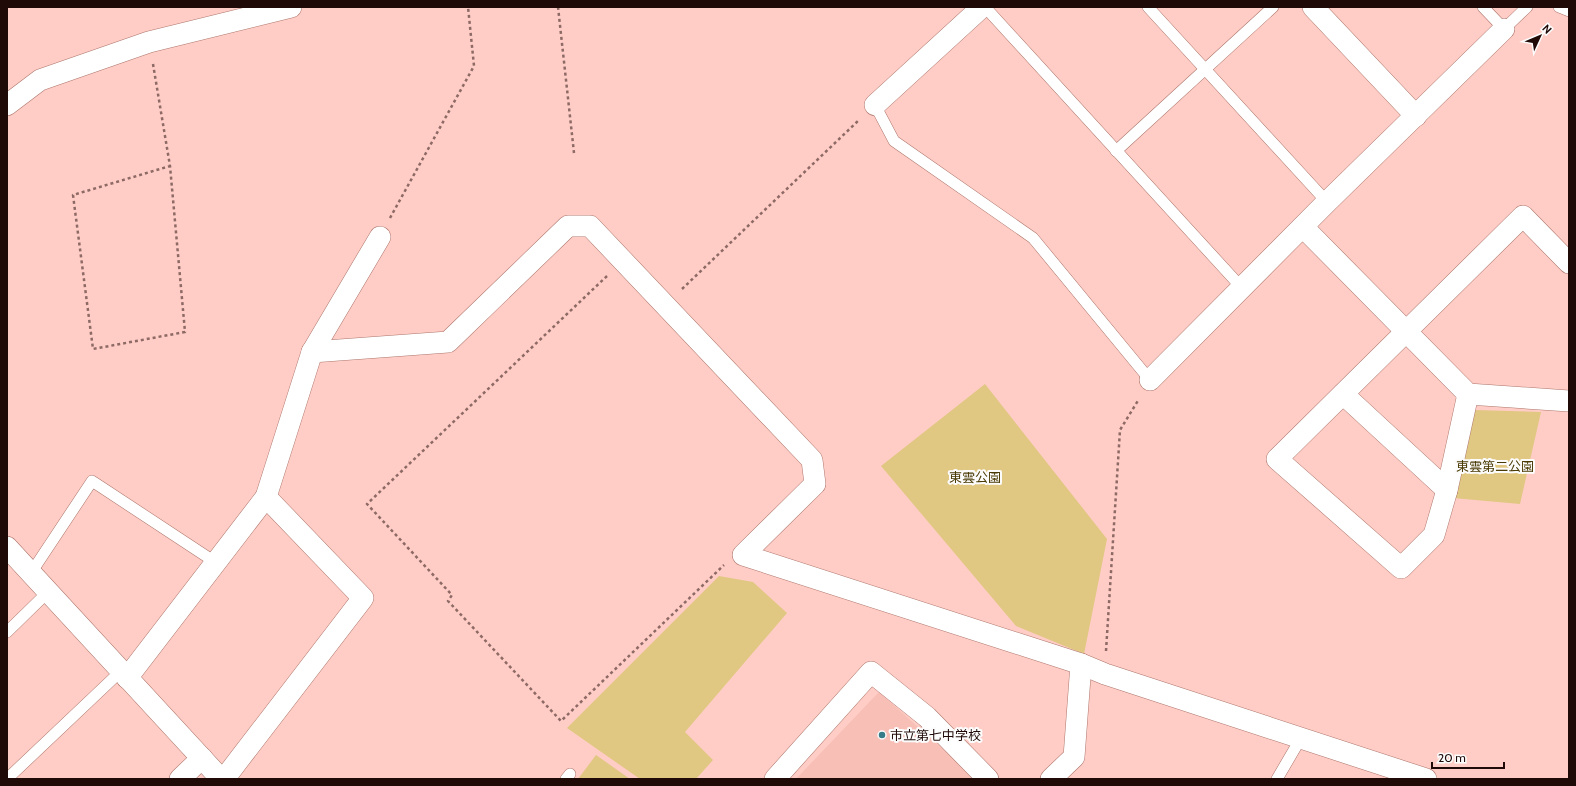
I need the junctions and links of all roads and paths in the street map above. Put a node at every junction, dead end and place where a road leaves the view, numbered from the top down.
1 (291, 7) edge
2 (468, 7) edge
3 (558, 7) edge
4 (983, 7) edge
5 (1148, 7) edge
6 (1273, 7) edge
7 (1314, 7) edge
8 (1483, 7) edge
9 (1527, 7) edge
10 (1560, 7) edge
11 (1569, 11) edge
12 (1504, 29) junction
13 (149, 42) junction
14 (1205, 70) junction
15 (7, 105) edge
16 (875, 105) junction
17 (1416, 116) junction
18 (1116, 151) junction
19 (574, 153) dead end
20 (170, 166) junction
21 (1327, 202) junction
22 (1303, 227) junction
23 (380, 237) joint
24 (624, 260) junction
25 (1569, 263) edge
26 (1242, 288) junction
27 (666, 305) junction
28 (1406, 331) junction
29 (312, 352) junction
30 (1150, 380) junction
31 (1343, 394) junction
32 (1468, 394) junction
33 (1569, 401) edge
34 (1447, 490) junction
35 (266, 497) junction
36 (7, 547) edge
37 (744, 555) junction
38 (215, 562) junction
39 (31, 573) junction
40 (48, 592) junction
41 (7, 632) edge
42 (1081, 664) junction
43 (124, 674) junction
44 (1105, 674) junction
45 (1301, 738) junction
46 (202, 758) junction
47 (7, 779) edge
48 (180, 779) edge
49 (223, 779) edge
50 (775, 779) edge
51 (988, 779) edge
52 (1051, 779) edge
53 (1277, 779) edge
54 (1426, 779) edge

1 - 13 street
2 - 23 path
3 - 19 path
4 - 16 street
4 - 18 lane
5 - 14 lane
6 - 14 lane
7 - 17 street
8 - 12 lane
9 - 12 lane
10 - 11 lane
12 - 17 street
13 - 15 street
13 - 20 path
14 - 18 lane
14 - 21 lane
16 - 27 path
16 - 30 lane
17 - 21 street
18 - 26 lane
20 - 20 path
21 - 22 street
22 - 26 street
22 - 28 street
23 - 29 street
24 - 27 street
24 - 29 street
24 - 37 path
25 - 28 street
26 - 30 street
27 - 37 street
28 - 31 street
28 - 32 street
29 - 35 street
30 - 44 path
31 - 34 street
31 - 34 street
32 - 33 street
32 - 34 street
35 - 38 street
35 - 49 street
36 - 39 street
37 - 42 street
38 - 39 lane
38 - 43 street
39 - 40 street
40 - 41 lane
40 - 43 street
42 - 44 street
42 - 52 street
43 - 46 street
43 - 47 lane
44 - 45 street
45 - 53 lane
45 - 54 street
46 - 48 street
46 - 49 street
50 - 51 street

